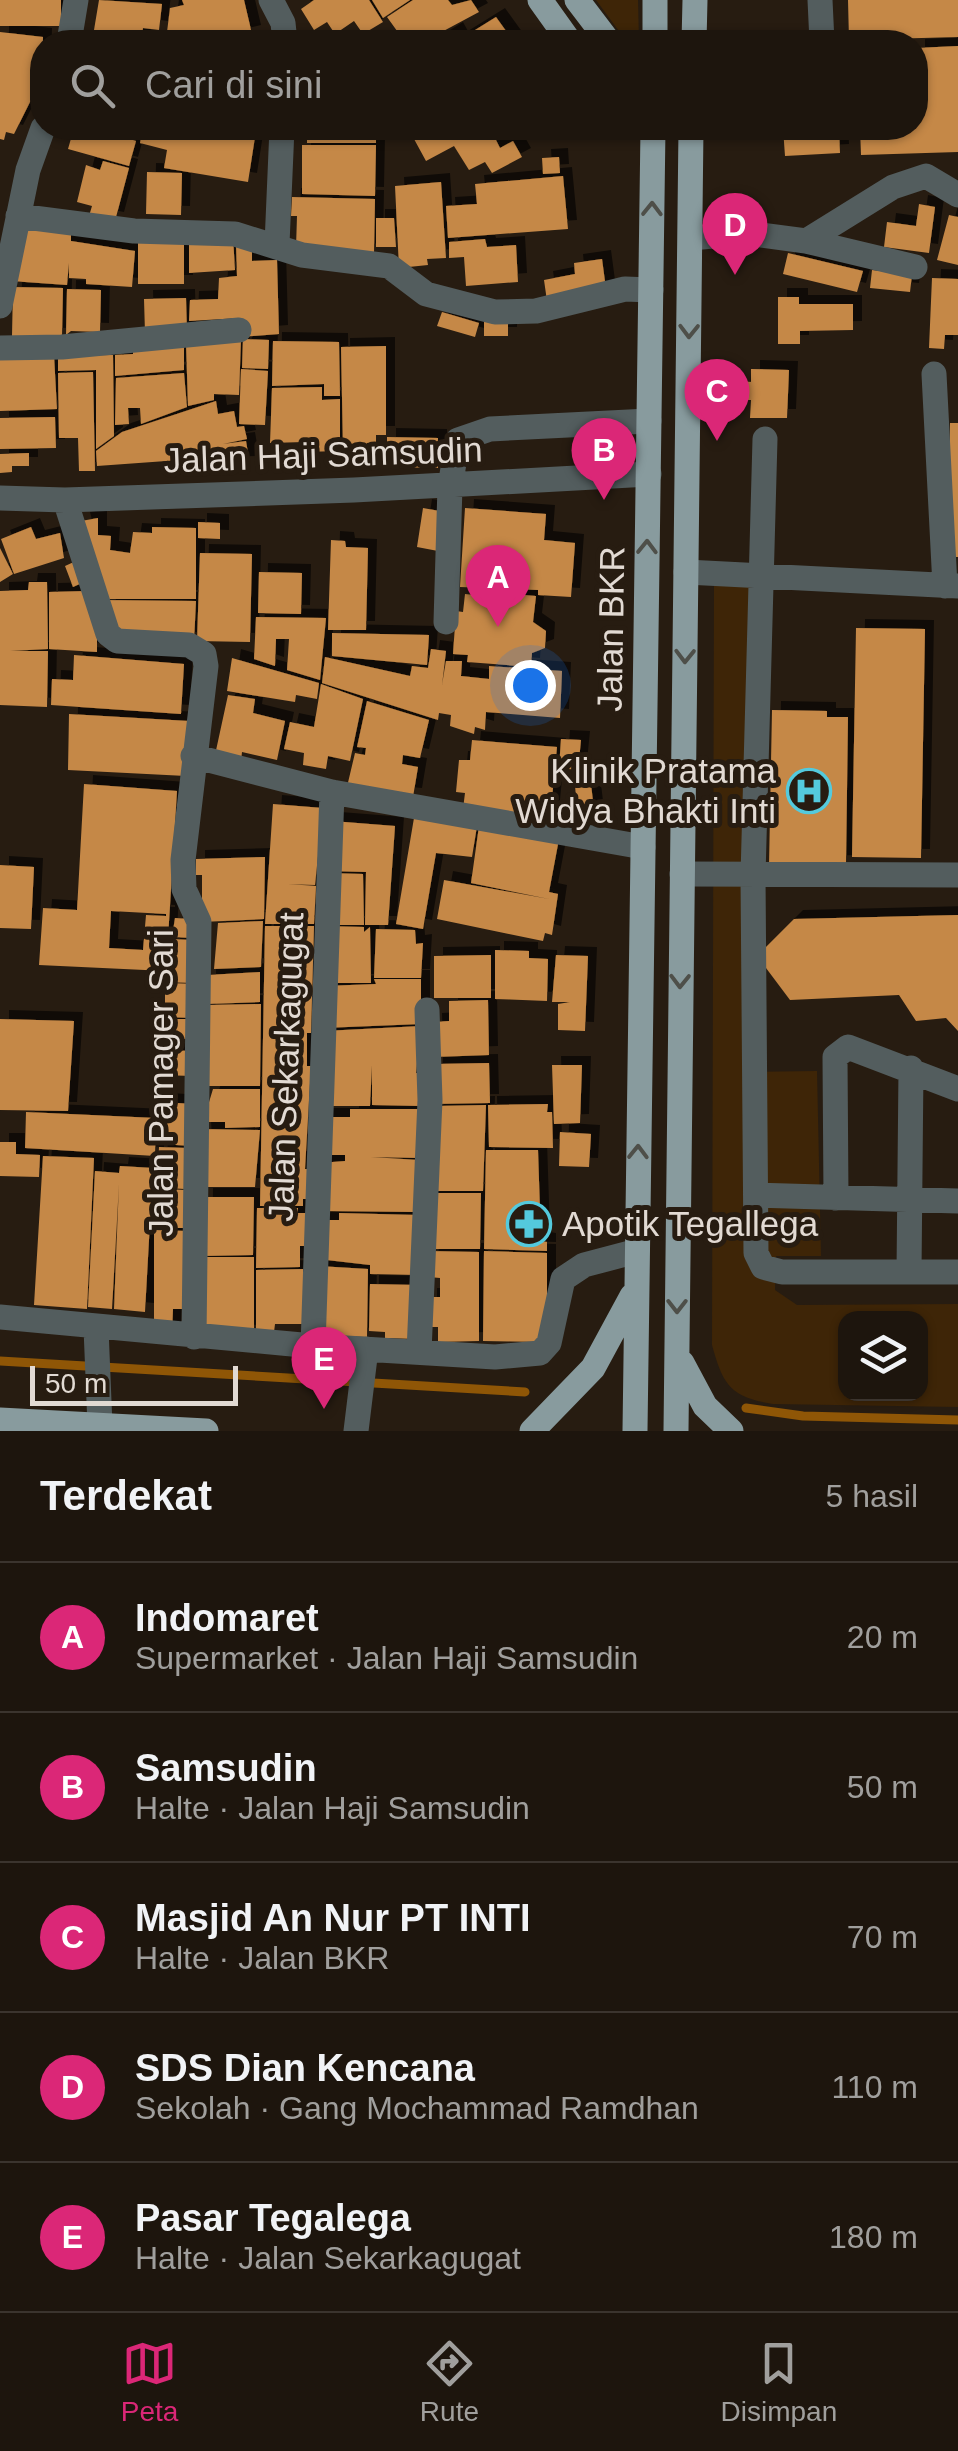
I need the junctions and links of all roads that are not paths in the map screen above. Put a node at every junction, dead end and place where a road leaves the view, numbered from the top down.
1 (76, 0) edge
2 (271, 0) edge
3 (540, 0) edge
4 (577, 0) edge
5 (656, 0) edge
6 (695, 0) edge
7 (820, 0) edge
8 (70, 30) edge
9 (285, 30) edge
10 (561, 30) edge
11 (600, 30) edge
12 (655, 30) edge
13 (694, 30) edge
14 (821, 30) edge
15 (39, 140) edge
16 (281, 140) edge
17 (653, 140) edge
18 (656, 140) edge
19 (691, 140) edge
20 (691, 164) junction
21 (958, 195) edge
22 (18, 216) junction
23 (691, 238) junction
24 (806, 241) junction
25 (277, 244) junction
26 (916, 267) dead end
27 (651, 290) junction
28 (0, 306) edge
29 (240, 330) dead end
30 (0, 348) edge
31 (934, 374) dead end
32 (649, 421) junction
33 (766, 439) dead end
34 (648, 474) junction
35 (450, 486) junction
36 (0, 498) edge
37 (65, 500) junction
38 (686, 572) junction
39 (760, 576) junction
40 (952, 586) edge
41 (446, 622) dead end
42 (194, 756) junction
43 (332, 792) junction
44 (643, 847) junction
45 (682, 874) junction
46 (958, 875) edge
47 (753, 876) junction
48 (427, 1010) dead end
49 (911, 1068) junction
50 (958, 1089) edge
51 (757, 1195) junction
52 (836, 1198) junction
53 (908, 1199) junction
54 (958, 1202) edge
55 (637, 1252) junction
56 (909, 1272) junction
57 (958, 1272) edge
58 (637, 1285) junction
59 (0, 1318) edge
60 (96, 1328) junction
61 (194, 1337) junction
62 (313, 1346) junction
63 (677, 1348) junction
64 (418, 1352) junction
65 (366, 1356) junction
66 (0, 1420) edge
67 (100, 1426) junction
68 (41, 1427) edge
69 (206, 1431) edge
70 (356, 1431) edge
71 (532, 1431) edge
72 (635, 1431) edge
73 (676, 1431) edge
74 (731, 1431) edge

1 - 8 street
2 - 9 street
3 - 10 main road
4 - 11 main road
5 - 12 main road
6 - 13 main road
7 - 14 street
15 - 22 street
16 - 25 street
27 -> 17 main road, Jalan BKR
18 - 20 main road
19 - 20 main road
20 - 23 main road
21 - 24 street
22 - 25 street
22 - 28 street
23 - 24 street
23 -> 38 main road
24 - 26 street
25 - 27 street
27 - 32 main road, Jalan BKR
29 - 30 street
31 - 40 street
32 - 34 main road, Jalan BKR
32 - 35 street
33 - 39 street
34 - 35 street, Jalan Haji Samsudin
44 -> 34 main road, Jalan BKR
35 - 37 street, Jalan Haji Samsudin
35 - 41 street
36 - 37 street, Jalan Haji Samsudin
37 - 42 street, Jalan Pamager Sari
38 - 39 street
38 -> 45 main road
39 - 40 street
39 - 47 street
42 - 43 street
42 - 61 street, Jalan Pamager Sari
43 - 44 street
43 - 62 street, Jalan Sekarkagugat
55 -> 44 main road, Jalan BKR
45 - 47 street
45 -> 63 main road
46 - 47 street
47 - 51 street
48 - 64 street
49 - 50 street
49 - 52 street
49 - 53 street
51 - 52 street
51 - 56 street
52 - 53 street
53 - 54 street
53 - 56 street
55 - 58 main road, Jalan BKR
55 - 64 street
56 - 57 street
58 - 71 main road
58 - 72 main road, Jalan BKR
59 - 60 street
60 - 61 street
60 - 67 street
61 - 62 street
62 - 65 street
63 - 73 main road
63 - 74 main road
64 - 65 street
65 - 70 street
66 - 68 main road
67 - 68 main road
67 - 69 main road

